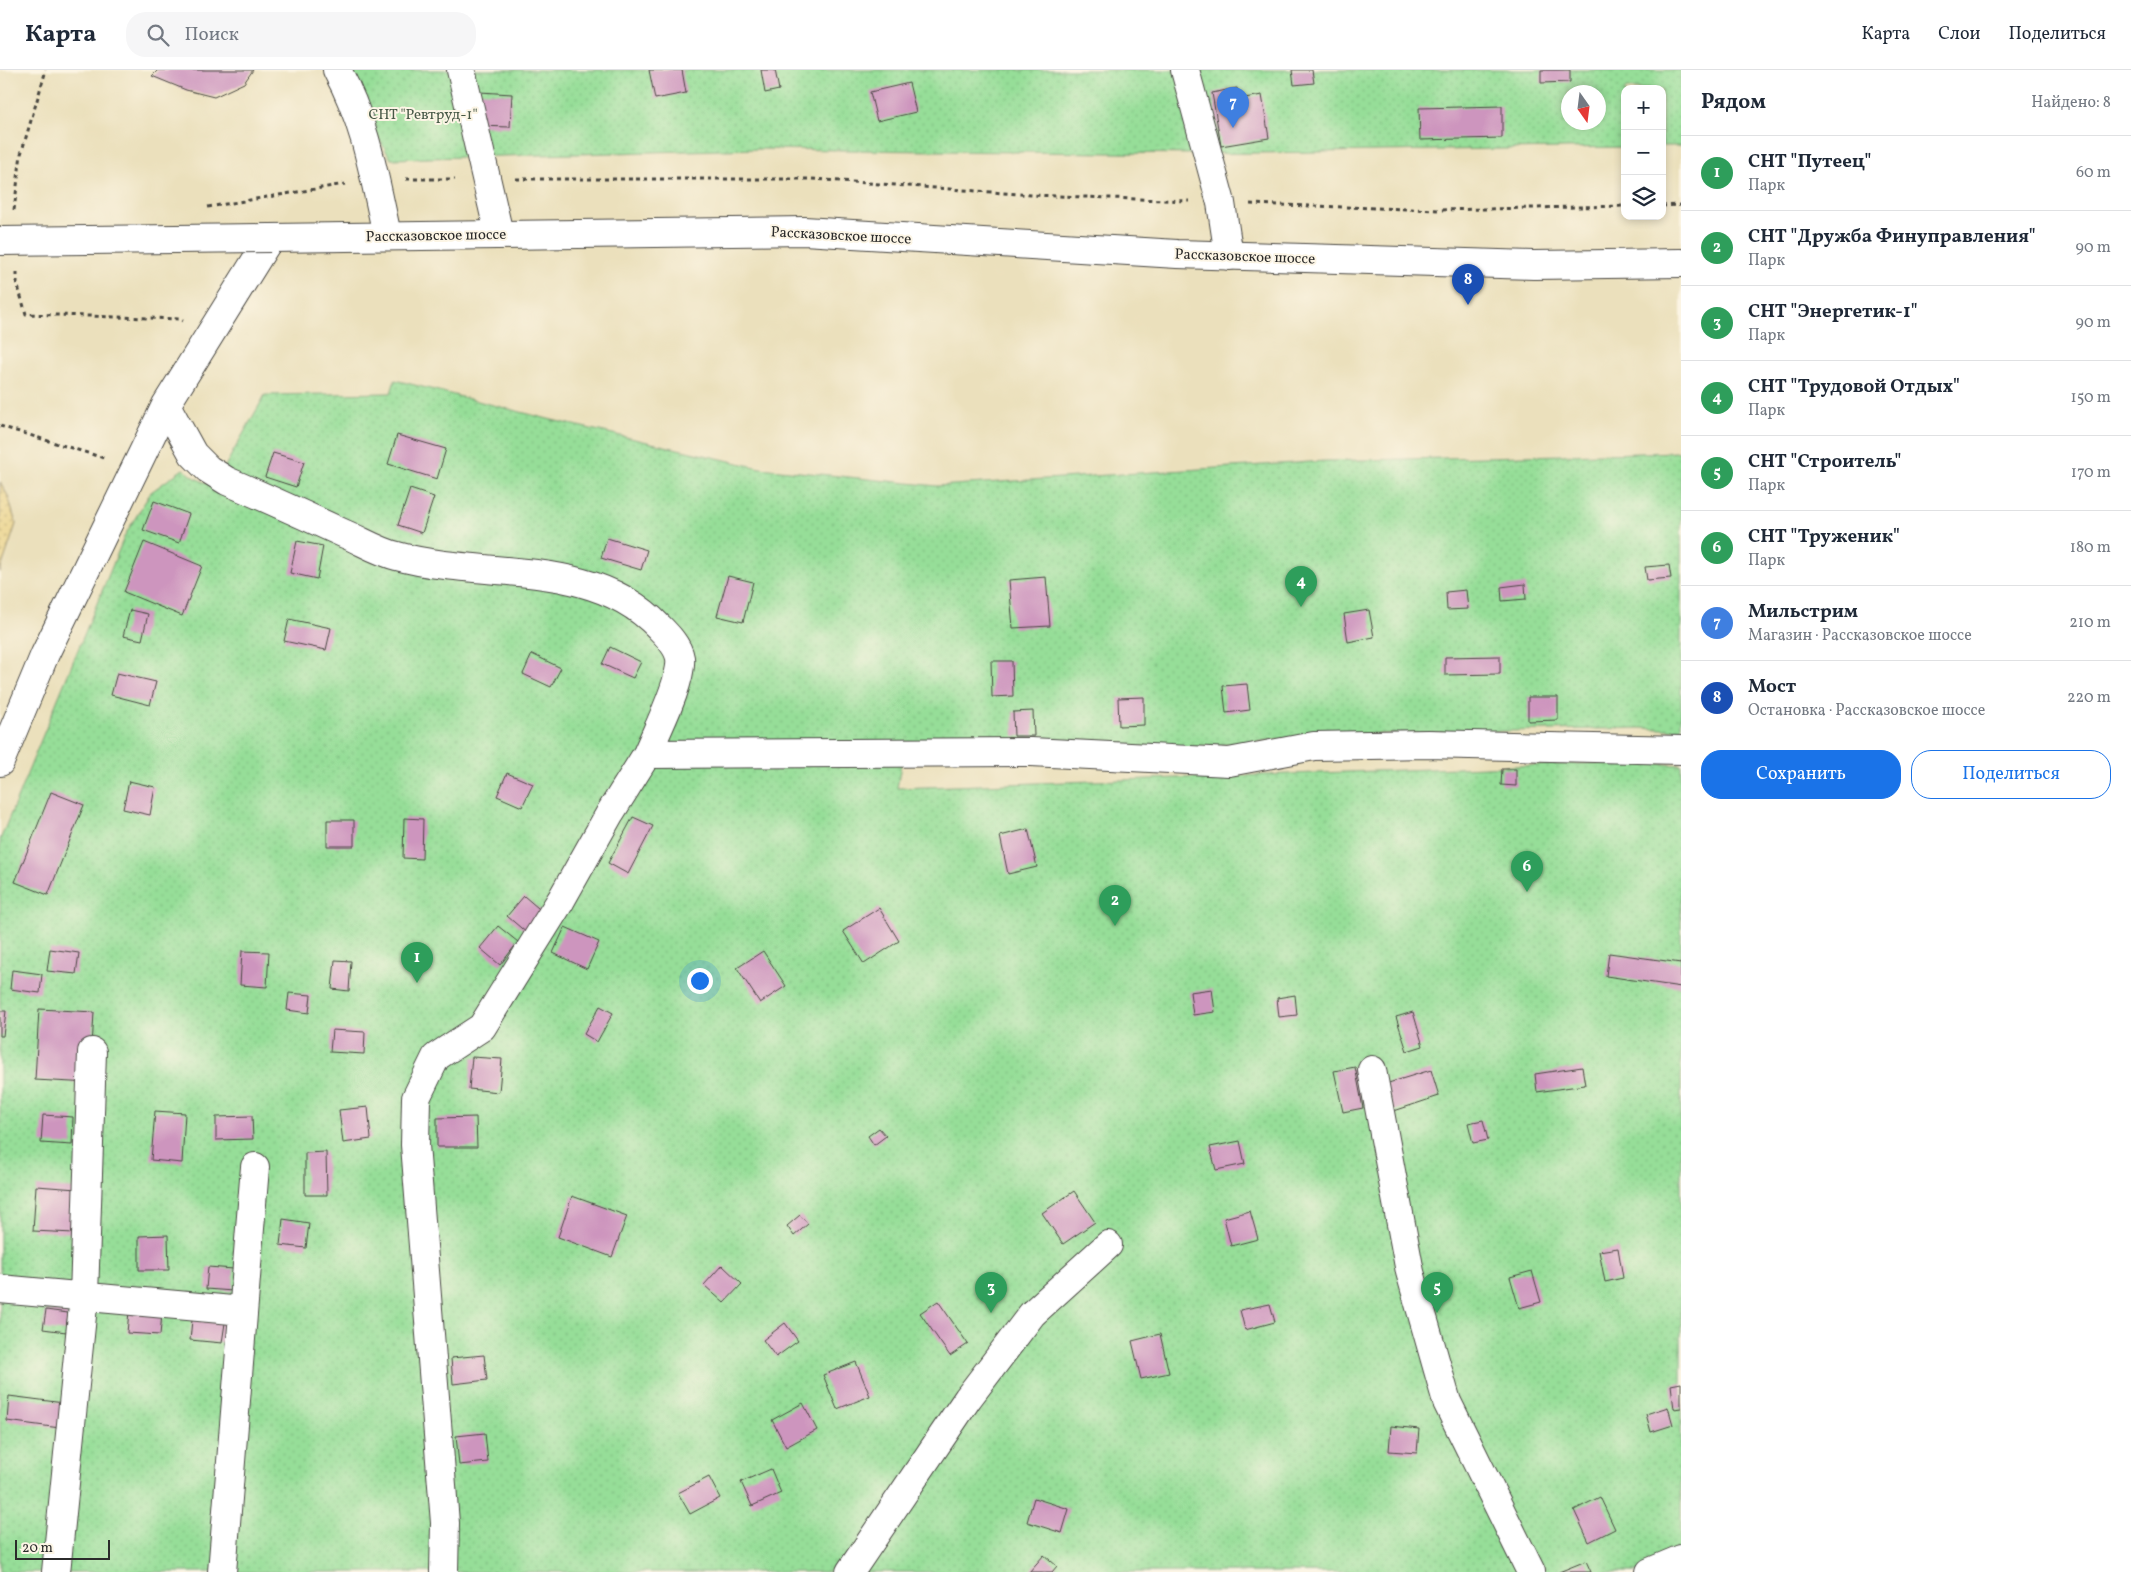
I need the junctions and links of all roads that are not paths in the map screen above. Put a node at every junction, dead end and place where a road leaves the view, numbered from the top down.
1 (337, 70) edge
2 (460, 70) edge
3 (1185, 70) edge
4 (499, 234) junction
5 (387, 235) junction
6 (270, 238) junction
7 (0, 242) edge
8 (1229, 256) junction
9 (1681, 263) edge
10 (166, 405) junction
11 (1681, 750) edge
12 (647, 754) junction
13 (0, 762) edge
14 (92, 1052) dead end
15 (1372, 1070) dead end
16 (255, 1167) dead end
17 (1108, 1245) dead end
18 (0, 1289) edge
19 (84, 1296) junction
20 (243, 1311) junction
21 (1681, 1560) edge
22 (56, 1572) edge
23 (222, 1572) edge
24 (444, 1572) edge
25 (850, 1572) edge
26 (1531, 1572) edge
27 (1650, 1572) edge

1 - 5 main road
2 - 4 main road
3 - 8 main road
4 - 5 main road, Рассказовское шоссе
4 - 8 main road, Рассказовское шоссе
5 - 6 main road, Рассказовское шоссе
6 - 7 main road, Рассказовское шоссе, bridge
6 - 10 main road
8 - 9 main road, Рассказовское шоссе
10 - 12 main road
10 - 13 main road
11 - 12 main road
12 - 24 main road
14 - 19 main road
15 - 26 main road
16 - 20 main road
17 - 25 main road
18 - 19 main road
19 - 20 main road
19 - 22 main road
20 - 23 main road
21 - 27 main road

